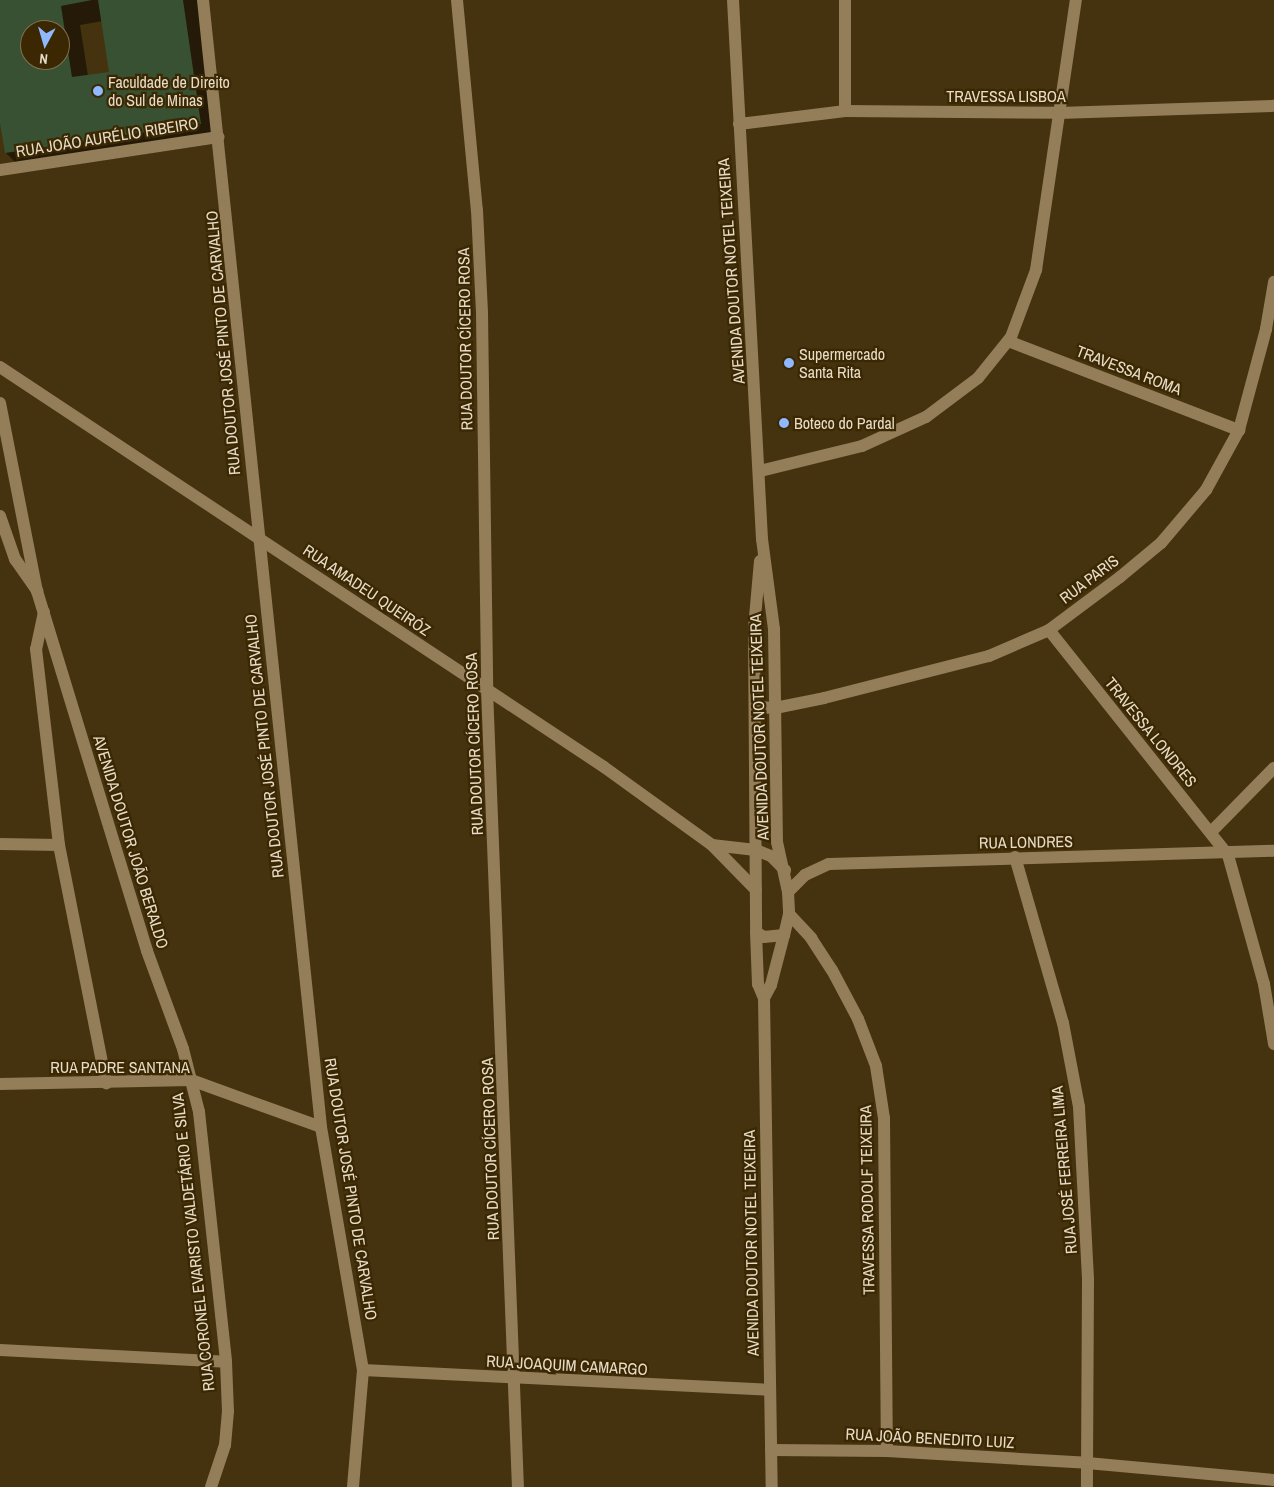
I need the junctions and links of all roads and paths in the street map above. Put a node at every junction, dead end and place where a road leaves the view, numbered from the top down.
1 (203, 0) edge
2 (457, 0) edge
3 (732, 0) edge
4 (845, 0) edge
5 (1076, 0) edge
6 (1274, 106) edge
7 (845, 110) junction
8 (1059, 113) junction
9 (739, 124) junction
10 (220, 137) junction
11 (0, 170) edge
12 (1274, 282) edge
13 (1008, 341) junction
14 (0, 367) edge
15 (0, 403) edge
16 (1239, 430) junction
17 (760, 471) junction
18 (0, 516) edge
19 (257, 536) junction
20 (762, 539) junction
21 (37, 591) junction
22 (44, 612) junction
23 (1049, 630) junction
24 (487, 689) junction
25 (755, 707) junction
26 (775, 708) junction
27 (1274, 768) edge
28 (1211, 832) junction
29 (0, 844) edge
30 (59, 844) junction
31 (712, 845) junction
32 (756, 850) junction
33 (1274, 851) edge
34 (1228, 855) junction
35 (1015, 858) junction
36 (785, 870) junction
37 (756, 890) junction
38 (788, 892) junction
39 (789, 914) junction
40 (756, 932) junction
41 (784, 935) junction
42 (764, 998) junction
43 (1274, 1044) edge
44 (191, 1080) junction
45 (106, 1083) junction
46 (0, 1084) edge
47 (321, 1127) junction
48 (0, 1350) edge
49 (226, 1362) junction
50 (363, 1370) junction
51 (516, 1379) junction
52 (770, 1390) junction
53 (771, 1450) junction
54 (887, 1451) junction
55 (1087, 1463) junction
56 (1274, 1480) edge
57 (211, 1487) edge
58 (353, 1487) edge
59 (518, 1487) edge
60 (772, 1487) edge
61 (1087, 1487) edge

1 - 10 street, RUA DOUTOR JOSÉ PINTO DE CARVALHO
2 - 24 street, RUA DOUTOR CÍCERO ROSA
3 - 9 street, AVENIDA DOUTOR NOTEL TEIXEIRA
4 - 7 street
5 - 8 street
6 - 8 street, TRAVESSA LISBOA
7 - 8 street, TRAVESSA LISBOA
7 - 9 street, TRAVESSA LISBOA
8 - 13 street
9 - 17 street, AVENIDA DOUTOR NOTEL TEIXEIRA
10 - 11 street, RUA JOÃO AURÉLIO RIBEIRO
10 - 19 street, RUA DOUTOR JOSÉ PINTO DE CARVALHO
12 - 16 street, RUA PARIS
13 - 16 street, TRAVESSA ROMA
13 - 17 street
14 - 19 street, RUA AMADEU QUEIRÓZ
15 - 21 street, AVENIDA DOUTOR JOÃO BERALDO
16 - 23 street, RUA PARIS
17 - 20 street, AVENIDA DOUTOR NOTEL TEIXEIRA
18 - 21 street, AVENIDA DOUTOR JOÃO BERALDO
19 - 24 street, RUA AMADEU QUEIRÓZ
19 - 47 street, RUA DOUTOR JOSÉ PINTO DE CARVALHO
20 - 25 street, AVENIDA DOUTOR NOTEL TEIXEIRA
20 - 26 street, AVENIDA DOUTOR NOTEL TEIXEIRA
21 - 22 street, AVENIDA DOUTOR JOÃO BERALDO
22 - 30 street
22 - 44 street, AVENIDA DOUTOR JOÃO BERALDO
23 - 26 street, RUA PARIS
23 - 28 street, TRAVESSA LONDRES
24 - 31 street, RUA AMADEU QUEIRÓZ
24 - 51 street, RUA DOUTOR CÍCERO ROSA
25 - 26 street, RUA PARIS
25 - 32 street, AVENIDA DOUTOR NOTEL TEIXEIRA
26 - 36 street, AVENIDA DOUTOR NOTEL TEIXEIRA
27 - 28 street
28 - 34 street, TRAVESSA LONDRES
29 - 30 street
30 - 45 street
31 - 32 street, RUA AMADEU QUEIRÓZ
31 - 37 street, RUA AMADEU QUEIRÓZ
32 - 36 street
32 - 37 street, AVENIDA DOUTOR NOTEL TEIXEIRA
33 - 34 street, RUA LONDRES
34 - 35 street, RUA LONDRES
34 - 43 street
35 - 38 street, RUA LONDRES
35 - 55 street, RUA JOSÉ FERREIRA LIMA
36 - 38 street, AVENIDA DOUTOR NOTEL TEIXEIRA
37 - 40 street, AVENIDA DOUTOR NOTEL TEIXEIRA
38 - 39 street, AVENIDA DOUTOR NOTEL TEIXEIRA
39 - 41 street, AVENIDA DOUTOR NOTEL TEIXEIRA
39 - 54 street, TRAVESSA RODOLF TEIXEIRA
40 - 41 street
40 - 42 street, AVENIDA DOUTOR NOTEL TEIXEIRA
41 - 42 street, AVENIDA DOUTOR NOTEL TEIXEIRA
42 - 52 street, AVENIDA DOUTOR NOTEL TEIXEIRA
44 - 45 street, RUA PADRE SANTANA
44 - 47 street, RUA PADRE SANTANA
44 - 49 street, RUA CORONEL EVARISTO VALDETÁRIO E SILVA
45 - 46 street, RUA PADRE SANTANA
47 - 50 street, RUA DOUTOR JOSÉ PINTO DE CARVALHO
48 - 49 street
49 - 57 street, RUA CORONEL EVARISTO VALDETÁRIO E SILVA
50 - 51 street, RUA JOAQUIM CAMARGO
50 - 58 street, RUA DOUTOR JOSÉ PINTO DE CARVALHO
51 - 52 street, RUA JOAQUIM CAMARGO
51 - 59 street, RUA DOUTOR CÍCERO ROSA
52 - 53 street, AVENIDA DOUTOR NOTEL TEIXEIRA
53 - 54 street, RUA JOÃO BENEDITO LUIZ
53 - 60 street, AVENIDA DOUTOR NOTEL TEIXEIRA
54 - 55 street, RUA JOÃO BENEDITO LUIZ
55 - 56 street, RUA JOÃO BENEDITO LUIZ
55 - 61 street, RUA JOSÉ FERREIRA LIMA

